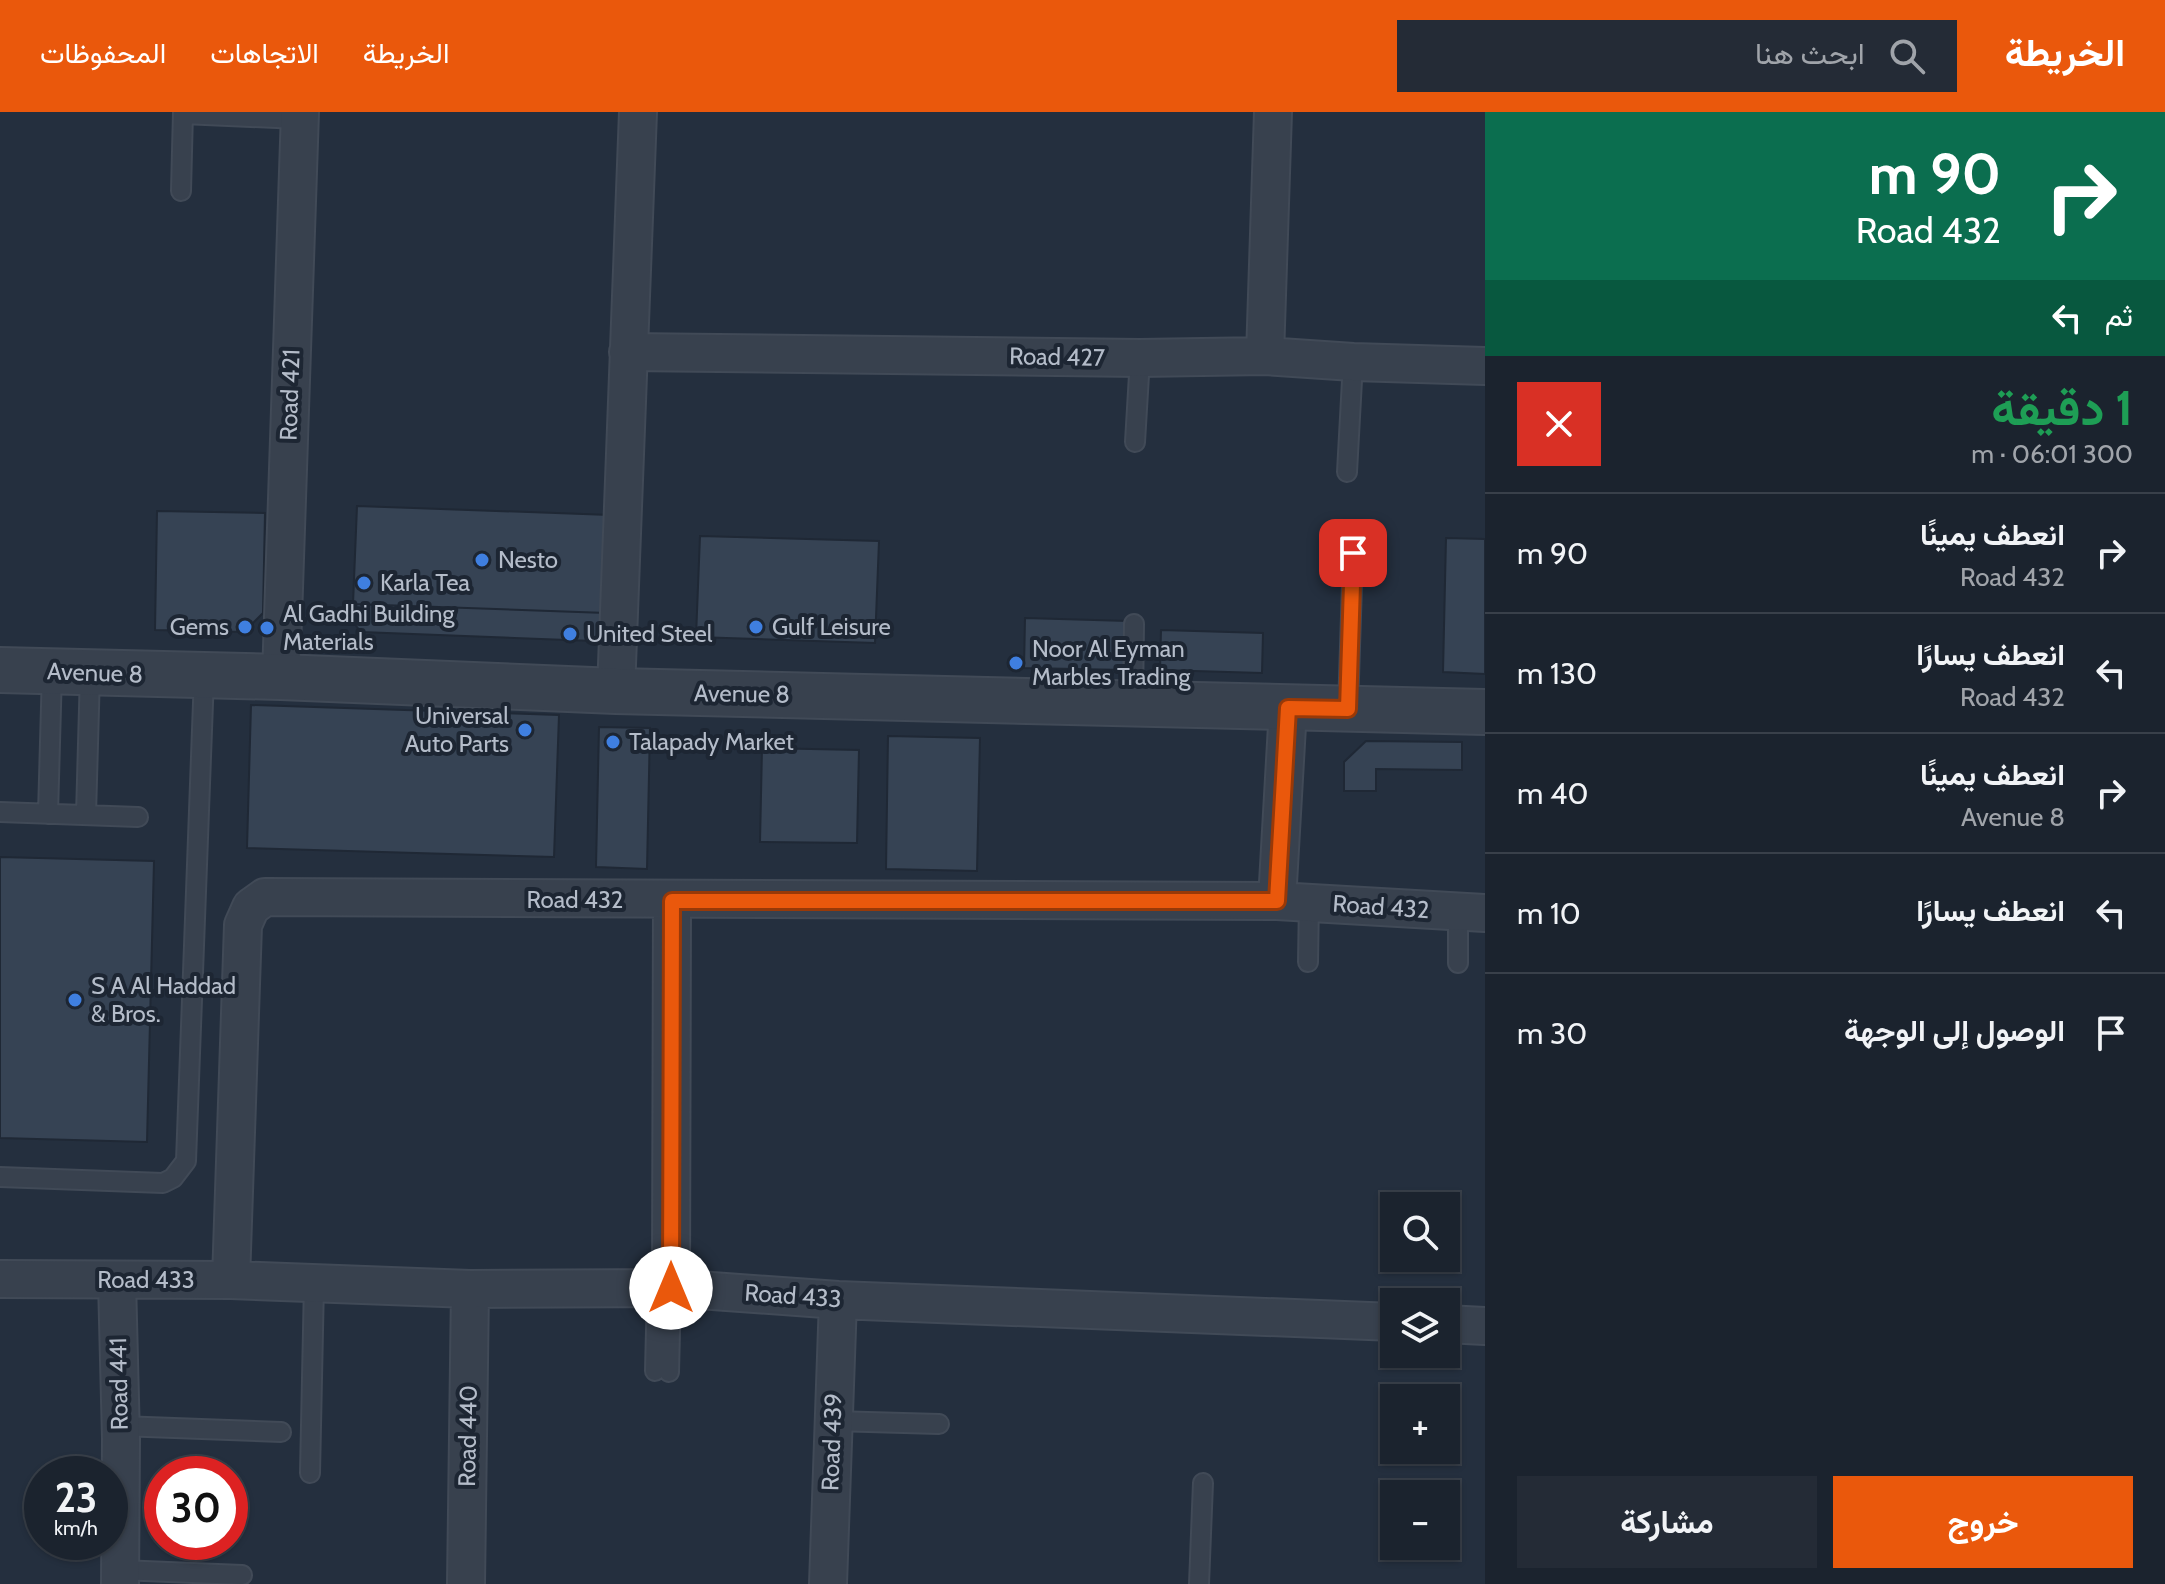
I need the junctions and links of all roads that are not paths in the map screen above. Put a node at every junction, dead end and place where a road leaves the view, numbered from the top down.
1 (638, 112) edge
2 (1273, 112) edge
3 (183, 113) edge
4 (300, 116) edge
5 (181, 191) dead end
6 (628, 352) junction
7 (1265, 356) junction
8 (1140, 358) junction
9 (1353, 362) junction
10 (1485, 366) edge
11 (1135, 442) dead end
12 (1347, 472) dead end
13 (1353, 553) dead end
14 (1134, 624) dead end
15 (0, 670) edge
16 (71, 672) junction
17 (204, 676) junction
18 (281, 677) junction
19 (616, 691) junction
20 (1133, 703) junction
21 (1288, 708) junction
22 (1348, 709) junction
23 (1485, 712) edge
24 (0, 812) edge
25 (48, 814) junction
26 (86, 815) junction
27 (138, 817) dead end
28 (672, 901) junction
29 (1295, 901) junction
30 (1472, 912) edge
31 (1304, 962) dead end
32 (1458, 963) dead end
33 (0, 1177) edge
34 (0, 1279) edge
35 (231, 1280) junction
36 (117, 1281) junction
37 (314, 1283) junction
38 (664, 1288) junction
39 (470, 1289) junction
40 (838, 1300) junction
41 (1380, 1321) edge
42 (1460, 1325) edge
43 (1485, 1326) edge
44 (662, 1372) dead end
45 (833, 1421) junction
46 (939, 1424) dead end
47 (120, 1433) junction
48 (277, 1437) dead end
49 (310, 1473) dead end
50 (1203, 1483) dead end
51 (242, 1575) dead end
52 (120, 1577) edge
53 (466, 1584) edge
54 (828, 1584) edge
55 (1199, 1584) edge

1 - 6 street
2 - 7 street
3 - 4 lane
3 - 5 lane
4 - 18 street, Road 421
6 - 8 street, Road 427
6 - 19 street
7 - 8 street, Road 427
7 - 9 street, Road 427
8 - 11 lane
9 - 10 street, Road 427
9 - 12 lane
13 - 22 lane
14 - 20 lane
15 - 16 street, Avenue 8
16 - 17 street, Avenue 8
16 - 25 lane
16 - 26 lane
17 - 18 street, Avenue 8
17 - 33 lane
18 - 19 street, Avenue 8
19 - 20 street, Avenue 8
20 - 21 street, Avenue 8
21 - 22 street, Avenue 8
21 - 29 street
22 - 23 street, Avenue 8
24 - 25 lane
25 - 26 lane
26 - 27 lane
28 - 29 street, Road 432
28 - 35 street, Road 432
28 - 38 street
29 - 30 street, Road 432
29 - 31 lane
30 - 32 lane
34 - 36 street, Road 433
35 - 36 street, Road 433
35 - 37 street, Road 433
36 - 47 street, Road 441
37 - 39 street, Road 433
37 - 49 lane
38 - 39 street, Road 433
38 - 40 street, Road 433
38 - 44 lane
39 - 53 street, Road 440
40 - 41 street, Road 433
40 - 45 street, Road 439
42 - 43 street
45 - 46 lane
45 - 54 street, Road 439
47 - 48 lane
47 - 52 street, Road 441
50 - 55 lane
51 - 52 lane

